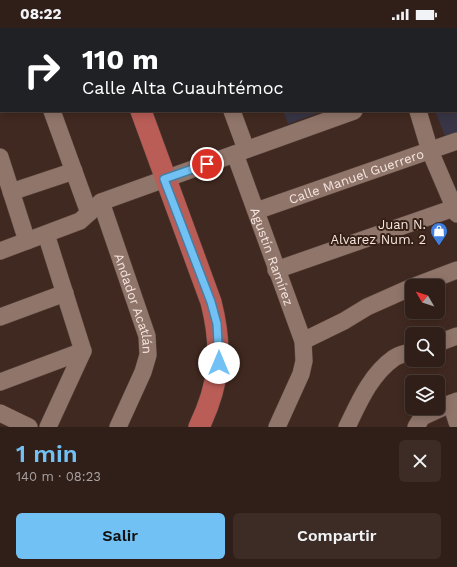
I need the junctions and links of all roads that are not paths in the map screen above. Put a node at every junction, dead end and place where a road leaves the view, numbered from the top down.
1 (52, 112) edge
2 (140, 112) edge
3 (232, 112) edge
4 (348, 112) edge
5 (418, 112) edge
6 (325, 116) edge
7 (457, 141) edge
8 (241, 151) junction
9 (430, 151) junction
10 (0, 157) edge
11 (74, 171) junction
12 (164, 179) junction
13 (11, 192) junction
14 (95, 207) junction
15 (456, 209) edge
16 (256, 211) junction
17 (46, 234) junction
18 (27, 241) junction
19 (0, 251) edge
20 (276, 270) junction
21 (457, 270) edge
22 (433, 279) edge
23 (405, 291) edge
24 (65, 294) junction
25 (0, 317) edge
26 (457, 336) edge
27 (445, 340) edge
28 (303, 341) junction
29 (83, 351) junction
30 (405, 354) edge
31 (0, 382) edge
32 (454, 402) edge
33 (0, 413) edge
34 (432, 420) edge
35 (457, 422) edge
36 (29, 427) edge
37 (48, 427) edge
38 (118, 427) edge
39 (199, 427) edge
40 (277, 427) edge
41 (347, 427) edge
42 (416, 427) edge

1 - 11 street, Andador Acatlán
2 - 12 main road
3 - 8 street, Agustín Ramírez
4 - 6 street
5 - 9 street
6 - 8 street
7 - 9 street, Calle Manuel Guerrero
8 - 12 street
8 - 16 street, Agustín Ramírez
9 - 15 street
9 - 16 street, Calle Manuel Guerrero
10 - 13 street
11 - 13 street
11 - 14 street, Andador Acatlán
12 - 14 street
12 - 39 main road
13 - 18 street
14 - 17 street
14 - 38 street, Andador Acatlán
15 - 20 street
16 - 20 street, Agustín Ramírez
17 - 18 street
17 - 24 street
18 - 19 street
20 - 28 street, Agustín Ramírez
21 - 22 street
23 - 28 street
24 - 25 street
24 - 29 street
26 - 27 street
28 - 40 street, Agustín Ramírez
29 - 31 street
29 - 37 street
30 - 41 street
32 - 34 street
32 - 35 street
33 - 36 street
34 - 42 street

